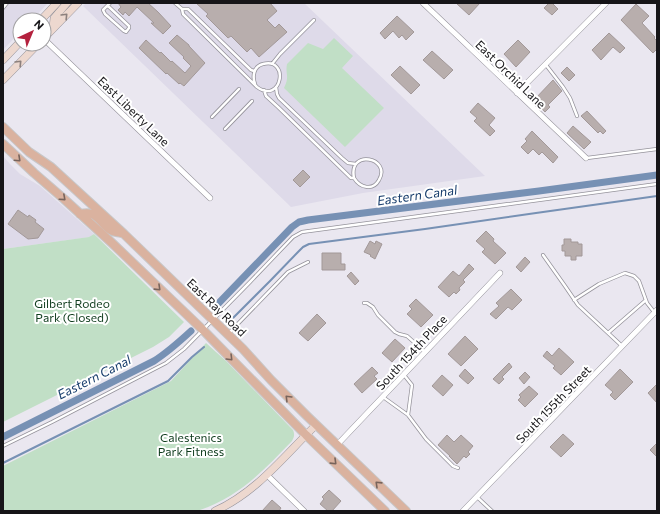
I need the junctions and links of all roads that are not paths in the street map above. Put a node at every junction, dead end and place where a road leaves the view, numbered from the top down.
1 (57, 3) edge
2 (67, 3) edge
3 (78, 3) edge
4 (110, 3) edge
5 (175, 3) edge
6 (423, 3) edge
7 (606, 3) edge
8 (7, 4) edge
9 (108, 6) junction
10 (3, 8) edge
11 (182, 9) junction
12 (49, 12) edge
13 (314, 20) dead end
14 (53, 29) joint
15 (52, 46) edge
16 (12, 50) edge
17 (30, 52) edge
18 (3, 60) edge
19 (272, 64) junction
20 (545, 65) junction
21 (254, 71) junction
22 (3, 80) edge
23 (255, 84) junction
24 (276, 87) junction
25 (239, 89) dead end
26 (264, 90) junction
27 (517, 93) junction
28 (252, 101) dead end
29 (577, 116) dead end
30 (212, 117) dead end
31 (3, 127) edge
32 (225, 129) dead end
33 (3, 144) edge
34 (657, 149) edge
35 (586, 158) joint
36 (356, 164) junction
37 (354, 178) junction
38 (657, 184) edge
39 (210, 198) dead end
40 (80, 214) junction
41 (124, 234) junction
42 (543, 255) dead end
43 (308, 262) dead end
44 (500, 272) dead end
45 (574, 300) junction
46 (646, 300) junction
47 (364, 303) dead end
48 (656, 311) edge
49 (213, 320) junction
50 (203, 330) junction
51 (228, 334) junction
52 (608, 334) junction
53 (622, 346) junction
54 (425, 352) junction
55 (404, 374) junction
56 (383, 397) junction
57 (408, 415) junction
58 (316, 425) junction
59 (306, 435) junction
60 (337, 445) junction
61 (3, 446) edge
62 (458, 468) dead end
63 (267, 475) junction
64 (477, 497) junction
65 (215, 511) edge
66 (304, 511) edge
67 (385, 511) edge
68 (406, 511) edge
69 (463, 511) edge
70 (492, 511) edge

1 - 12 main road
2 - 14 main road
14 -> 3 main road
4 - 9 lane
5 - 11 lane
6 - 27 street, East Orchid Lane
7 - 20 street
8 - 10 lane
9 - 9 lane
11 - 21 lane
11 - 23 lane
13 - 19 lane
15 - 39 street, East Liberty Lane
16 - 18 main road
22 -> 17 main road
19 - 21 lane
19 - 24 lane
20 - 27 street
20 - 29 lane
21 - 23 lane
23 - 26 lane
24 - 26 lane
24 - 36 lane
25 - 30 lane
26 - 37 lane
27 - 35 street, East Orchid Lane
28 - 32 lane
31 - 41 main road, East Ray Road
33 -> 40 main road
34 - 35 lane
36 - 37 lane
36 - 37 lane
38 - 49 lane
40 - 41 main road
40 -> 50 main road
41 - 49 main road, East Ray Road
42 - 45 lane
43 - 51 lane
44 - 54 street, South 154th Place
45 - 46 lane
45 - 52 lane
46 - 48 lane
46 - 52 lane
47 - 54 lane
48 - 53 street, South 155th Street
49 - 50 lane
49 - 51 main road, East Ray Road
50 -> 59 main road
50 - 61 lane
58 -> 51 main road, East Ray Road
52 - 53 lane
53 - 64 street, South 155th Street
54 - 55 street, South 154th Place
55 - 56 street, South 154th Place
55 - 57 lane
56 - 57 lane
56 - 60 street, South 154th Place
57 - 62 lane
58 - 59 main road
58 - 60 main road, East Ray Road
59 - 63 main road
59 -> 67 main road
68 -> 60 main road, East Ray Road
63 - 65 main road
63 - 66 street
64 - 69 street, South 155th Street
64 - 70 lane

